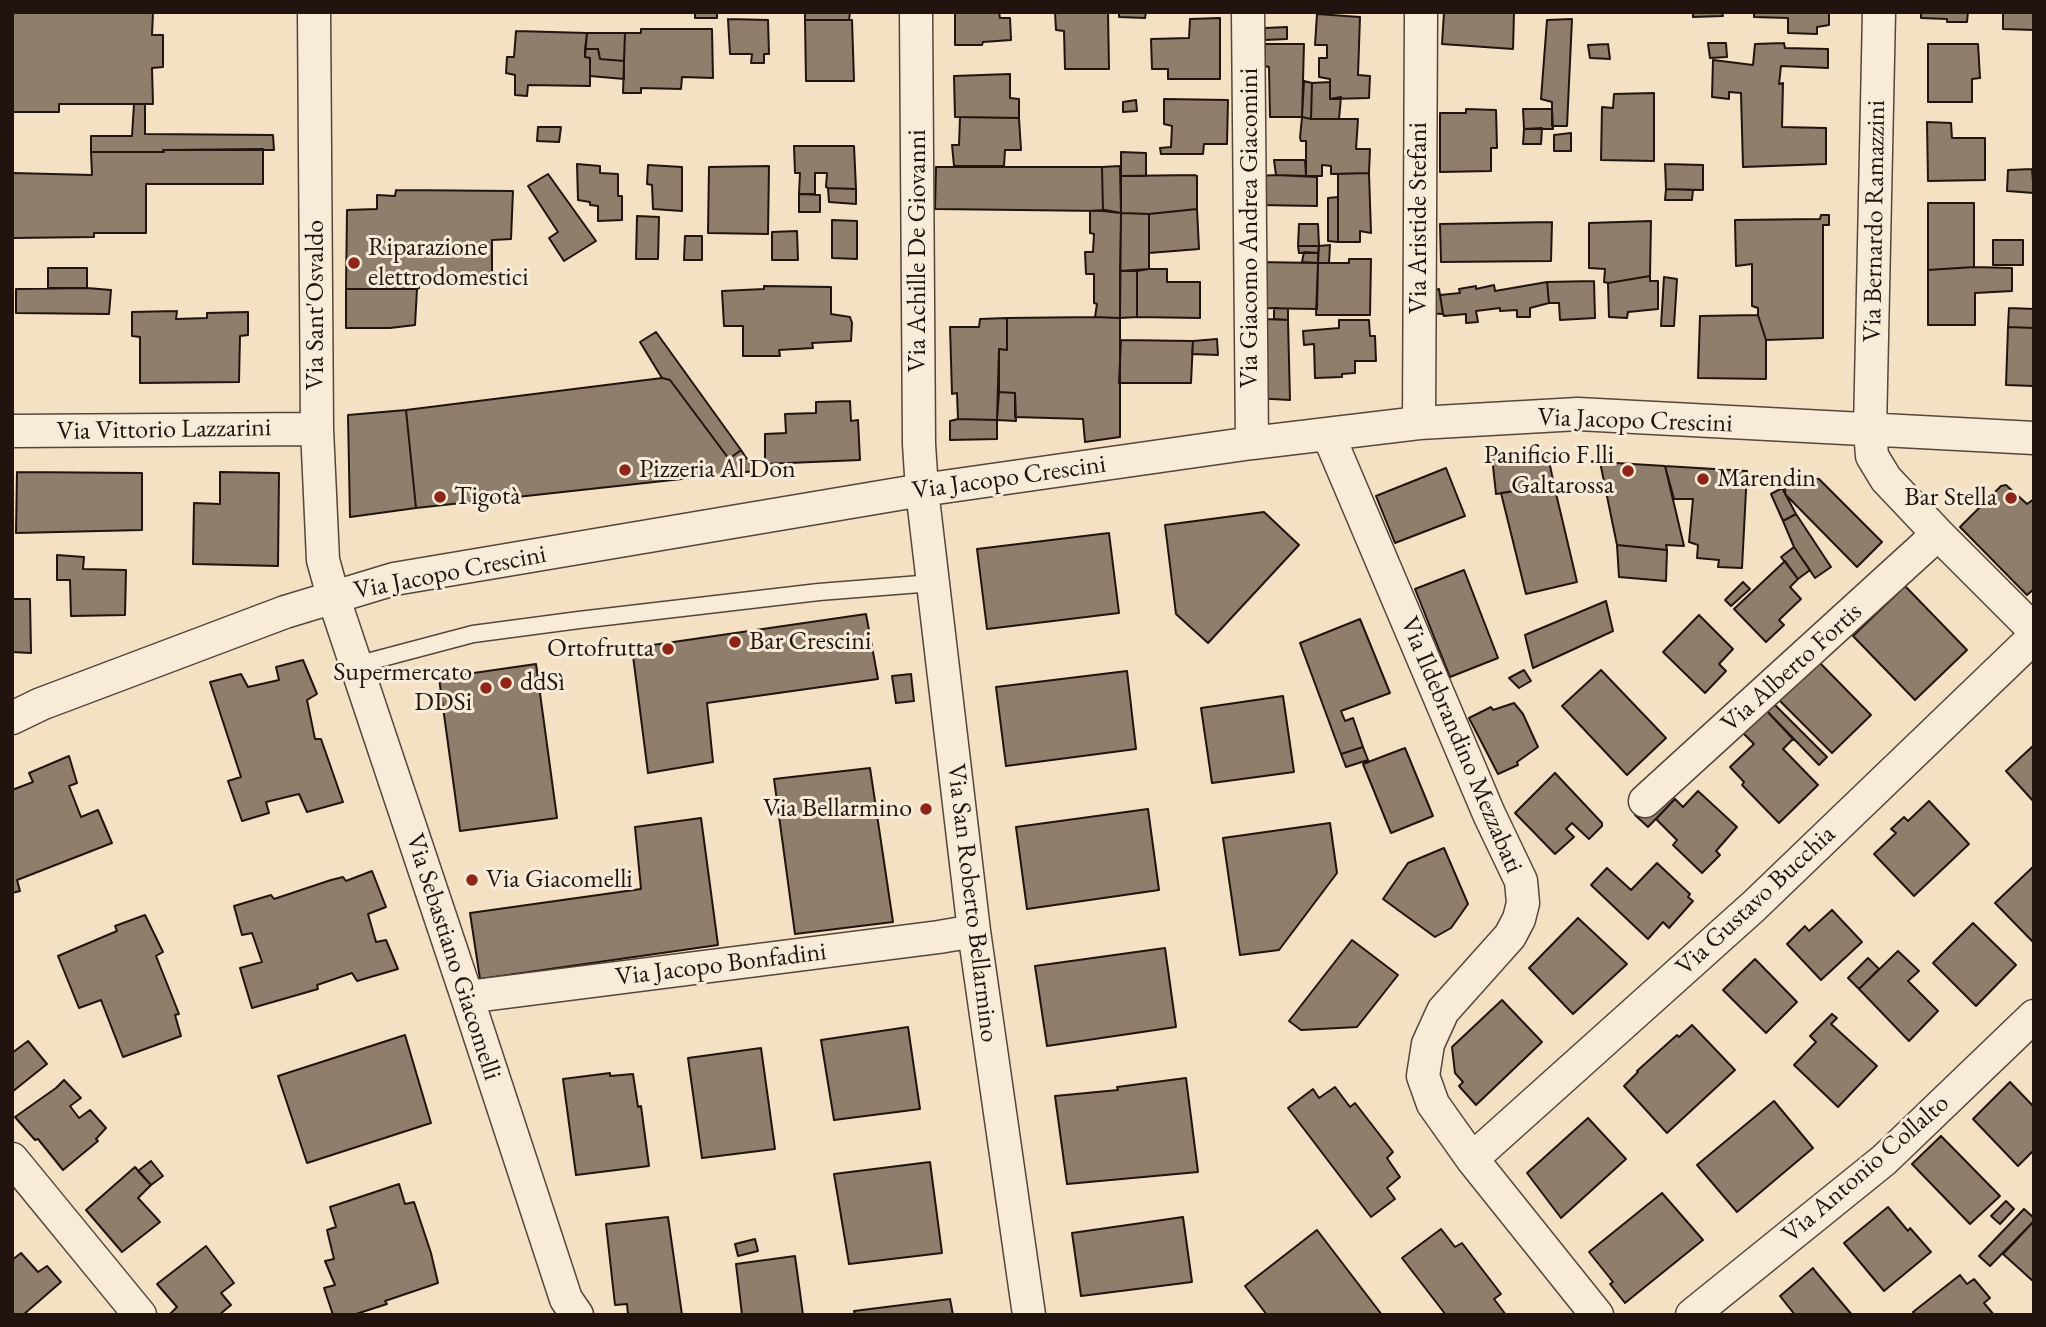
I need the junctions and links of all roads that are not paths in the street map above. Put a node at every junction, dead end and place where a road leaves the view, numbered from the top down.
1 (314, 12) edge
2 (916, 12) edge
3 (1248, 12) edge
4 (1421, 12) edge
5 (1879, 12) edge
6 (1419, 423) junction
7 (317, 429) junction
8 (1870, 430) junction
9 (12, 431) edge
10 (1328, 434) junction
11 (2034, 438) edge
12 (1252, 443) junction
13 (922, 490) junction
14 (1938, 534) junction
15 (933, 583) junction
16 (333, 596) junction
17 (2034, 630) edge
18 (2034, 637) edge
19 (356, 665) junction
20 (12, 718) edge
21 (1645, 801) dead end
22 (974, 931) junction
23 (467, 997) junction
24 (2034, 1016) edge
25 (12, 1159) edge
26 (1472, 1159) junction
27 (140, 1315) edge
28 (577, 1315) edge
29 (1029, 1315) edge
30 (1597, 1315) edge
31 (1692, 1315) edge

1 - 7 street, Via Sant'Osvaldo
2 - 13 street, Via Achille De Giovanni
3 - 12 street, Via Giacomo Andrea Giacomini
4 - 6 street, Via Aristide Stefani
5 - 8 street, Via Bernardo Ramazzini
6 - 8 street, Via Jacopo Crescini
6 - 10 street, Via Jacopo Crescini
7 - 9 street, Via Vittorio Lazzarini
7 - 16 street, Via Sant'Osvaldo
8 - 11 street, Via Jacopo Crescini
8 - 14 street, Via Bernardo Ramazzini
10 - 12 street, Via Jacopo Crescini
10 - 26 street, Via Ildebrandino Mezzabati
12 - 13 street, Via Jacopo Crescini
13 - 15 street, Via San Roberto Bellarmino
13 - 16 street, Via Jacopo Crescini
14 - 17 street, Via Bernardo Ramazzini
14 - 21 street, Via Alberto Fortis
15 - 19 lane
15 - 22 street, Via San Roberto Bellarmino
16 - 19 street, Via Sebastiano Giacomelli
16 - 20 street, Via Jacopo Crescini
18 - 26 street, Via Gustavo Bucchia
19 - 23 street, Via Sebastiano Giacomelli
22 - 23 street, Via Jacopo Bonfadini
22 - 29 street, Via San Roberto Bellarmino
23 - 28 street, Via Sebastiano Giacomelli
24 - 31 street, Via Antonio Collalto
25 - 27 street
26 - 30 street, Via Ildebrandino Mezzabati

